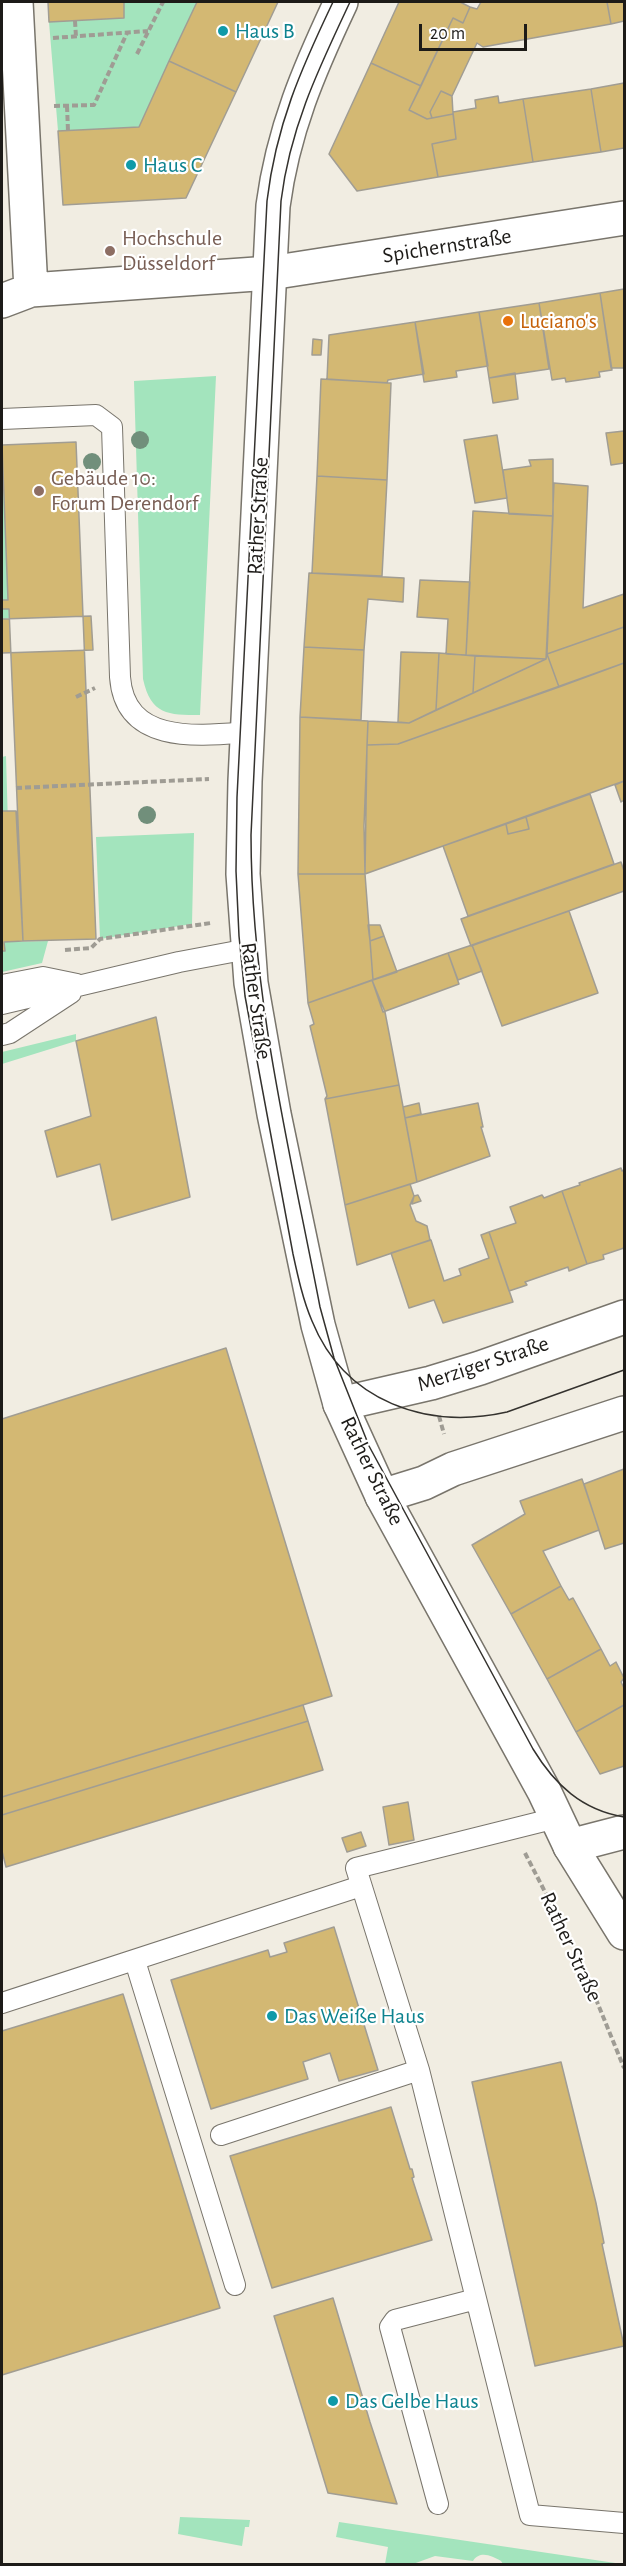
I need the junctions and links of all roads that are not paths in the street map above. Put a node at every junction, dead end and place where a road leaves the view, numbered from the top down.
1 (16, 2) edge
2 (341, 2) edge
3 (624, 218) edge
4 (270, 273) junction
5 (16, 296) edge
6 (2, 419) edge
7 (248, 732) junction
8 (246, 935) junction
9 (2, 985) edge
10 (83, 986) junction
11 (2, 1004) edge
12 (2, 1035) edge
13 (624, 1317) edge
14 (340, 1404) junction
15 (624, 1413) edge
16 (382, 1496) junction
17 (563, 1832) junction
18 (624, 1832) edge
19 (361, 1886) junction
20 (624, 1933) edge
21 (135, 1961) junction
22 (2, 2003) edge
23 (419, 2070) junction
24 (221, 2135) dead end
25 (235, 2285) dead end
26 (476, 2298) junction
27 (438, 2504) dead end
28 (624, 2523) edge

1 - 5 street
2 - 4 street, Rather Straße
3 - 4 street, Spichernstraße
4 - 5 street, Spichernstraße
4 - 7 street, Rather Straße
6 - 7 lane
7 - 8 street, Rather Straße
8 - 10 lane
8 - 14 street, Rather Straße
9 - 10 lane
10 - 11 lane
10 - 12 lane
13 - 14 street, Merziger Straße
14 - 16 street, Rather Straße
15 - 16 street
16 - 17 street, Rather Straße
17 - 18 street
17 - 19 lane
17 - 20 street, Rather Straße
19 - 21 lane
19 - 23 lane
21 - 22 lane
21 - 25 lane
23 - 24 lane
23 - 26 lane
26 - 27 lane
26 - 28 lane

